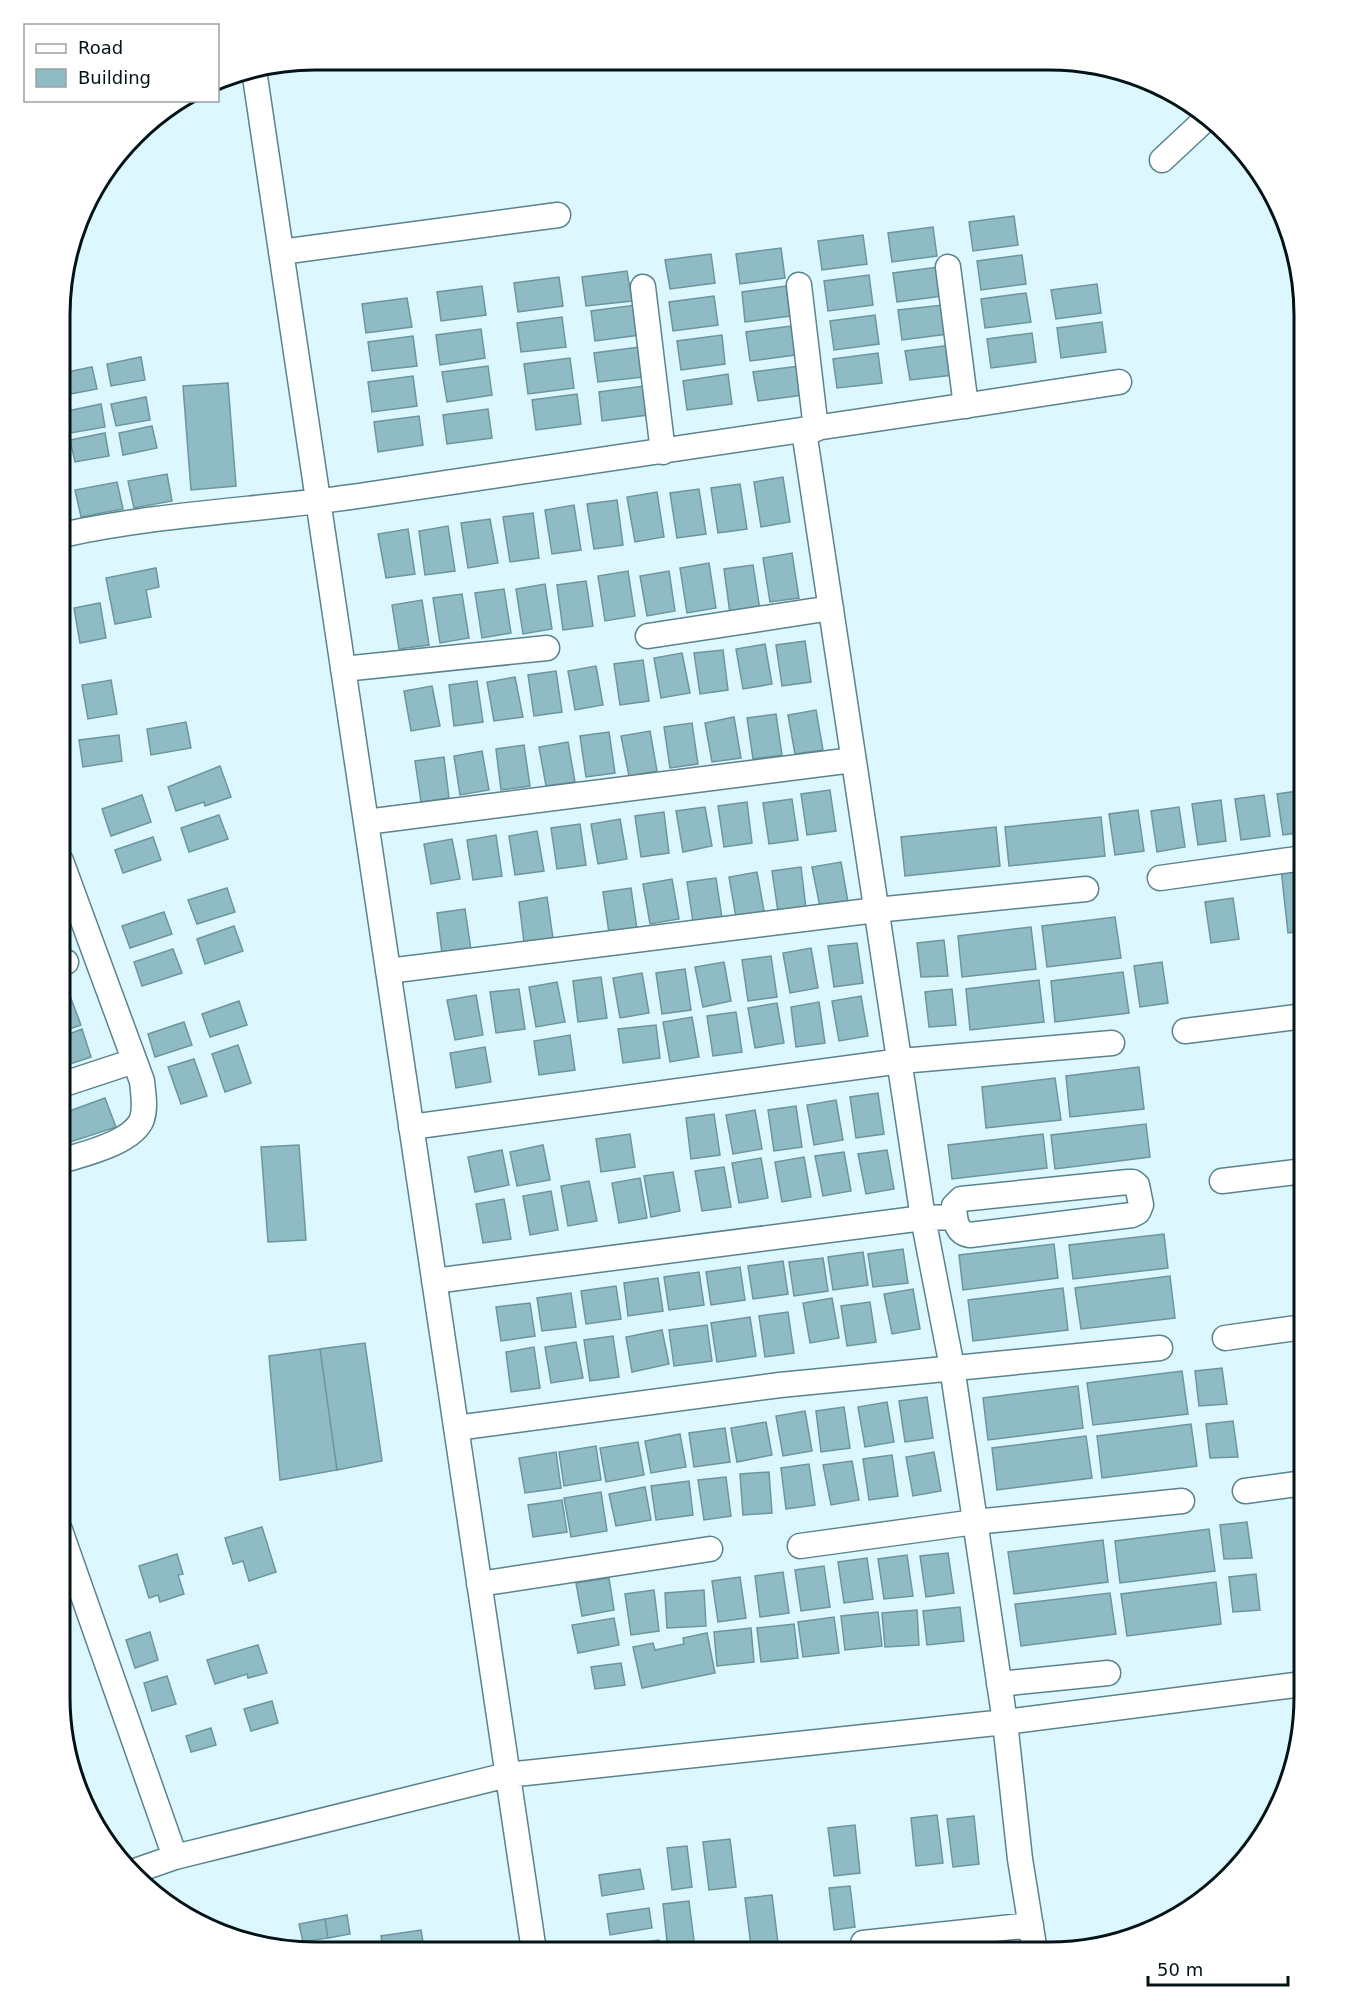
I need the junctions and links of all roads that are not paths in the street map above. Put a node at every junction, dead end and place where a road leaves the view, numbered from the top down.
1 (255, 78) edge
2 (1201, 124) edge
3 (1162, 160) dead end
4 (558, 215) dead end
5 (281, 252) junction
6 (948, 267) dead end
7 (799, 285) dead end
8 (643, 287) dead end
9 (1119, 382) dead end
10 (966, 406) junction
11 (810, 430) junction
12 (663, 452) junction
13 (317, 502) junction
14 (70, 534) edge
15 (831, 608) junction
16 (648, 636) dead end
17 (547, 648) dead end
18 (343, 669) junction
19 (853, 760) junction
20 (366, 822) junction
21 (1294, 859) edge
22 (1161, 878) dead end
23 (70, 886) edge
24 (1086, 889) dead end
25 (876, 910) junction
26 (388, 971) junction
27 (1294, 1017) edge
28 (1185, 1030) dead end
29 (1112, 1043) dead end
30 (134, 1061) junction
31 (901, 1061) junction
32 (70, 1082) edge
33 (411, 1127) junction
34 (70, 1158) edge
35 (1294, 1172) edge
36 (1222, 1181) dead end
37 (955, 1217) junction
38 (923, 1218) junction
39 (434, 1281) junction
40 (1294, 1328) edge
41 (1225, 1338) dead end
42 (1160, 1348) dead end
43 (952, 1367) junction
44 (456, 1428) junction
45 (1294, 1484) edge
46 (1245, 1491) dead end
47 (1182, 1501) dead end
48 (975, 1522) junction
49 (800, 1546) dead end
50 (710, 1550) dead end
51 (70, 1559) edge
52 (479, 1584) junction
53 (1108, 1673) dead end
54 (999, 1684) junction
55 (1294, 1685) edge
56 (1005, 1722) junction
57 (507, 1775) junction
58 (174, 1857) junction
59 (141, 1869) edge
60 (1031, 1924) junction
61 (533, 1942) edge
62 (872, 1942) edge
63 (1034, 1942) edge

1 - 5 street
2 - 3 street
4 - 5 street
5 - 13 street
6 - 10 street
7 - 11 street
8 - 12 street
9 - 10 street
10 - 11 street
11 - 12 street
11 - 15 street
12 - 13 street
13 - 14 street
13 - 18 street
15 - 16 street
15 - 19 street
17 - 18 street
18 - 20 street
19 - 20 street
19 - 25 street
20 - 26 street
21 - 22 street
23 - 30 street
24 - 25 street
25 - 26 street
25 - 31 street
26 - 33 street
27 - 28 street
29 - 31 street
30 - 32 street
30 - 34 street
31 - 33 street
31 - 38 street
33 - 39 street
35 - 36 street
37 - 37 street
37 - 38 street
38 - 39 street
38 - 43 street
39 - 44 street
40 - 41 street
42 - 43 street
43 - 44 street
43 - 48 street
44 - 52 street
45 - 46 street
47 - 48 street
48 - 49 street
48 - 54 street
50 - 52 street
51 - 58 street
52 - 57 street
53 - 54 street
54 - 56 street
55 - 56 street
56 - 57 street
56 - 60 street
57 - 58 street
57 - 61 street
58 - 59 street
60 - 62 street
60 - 63 street

